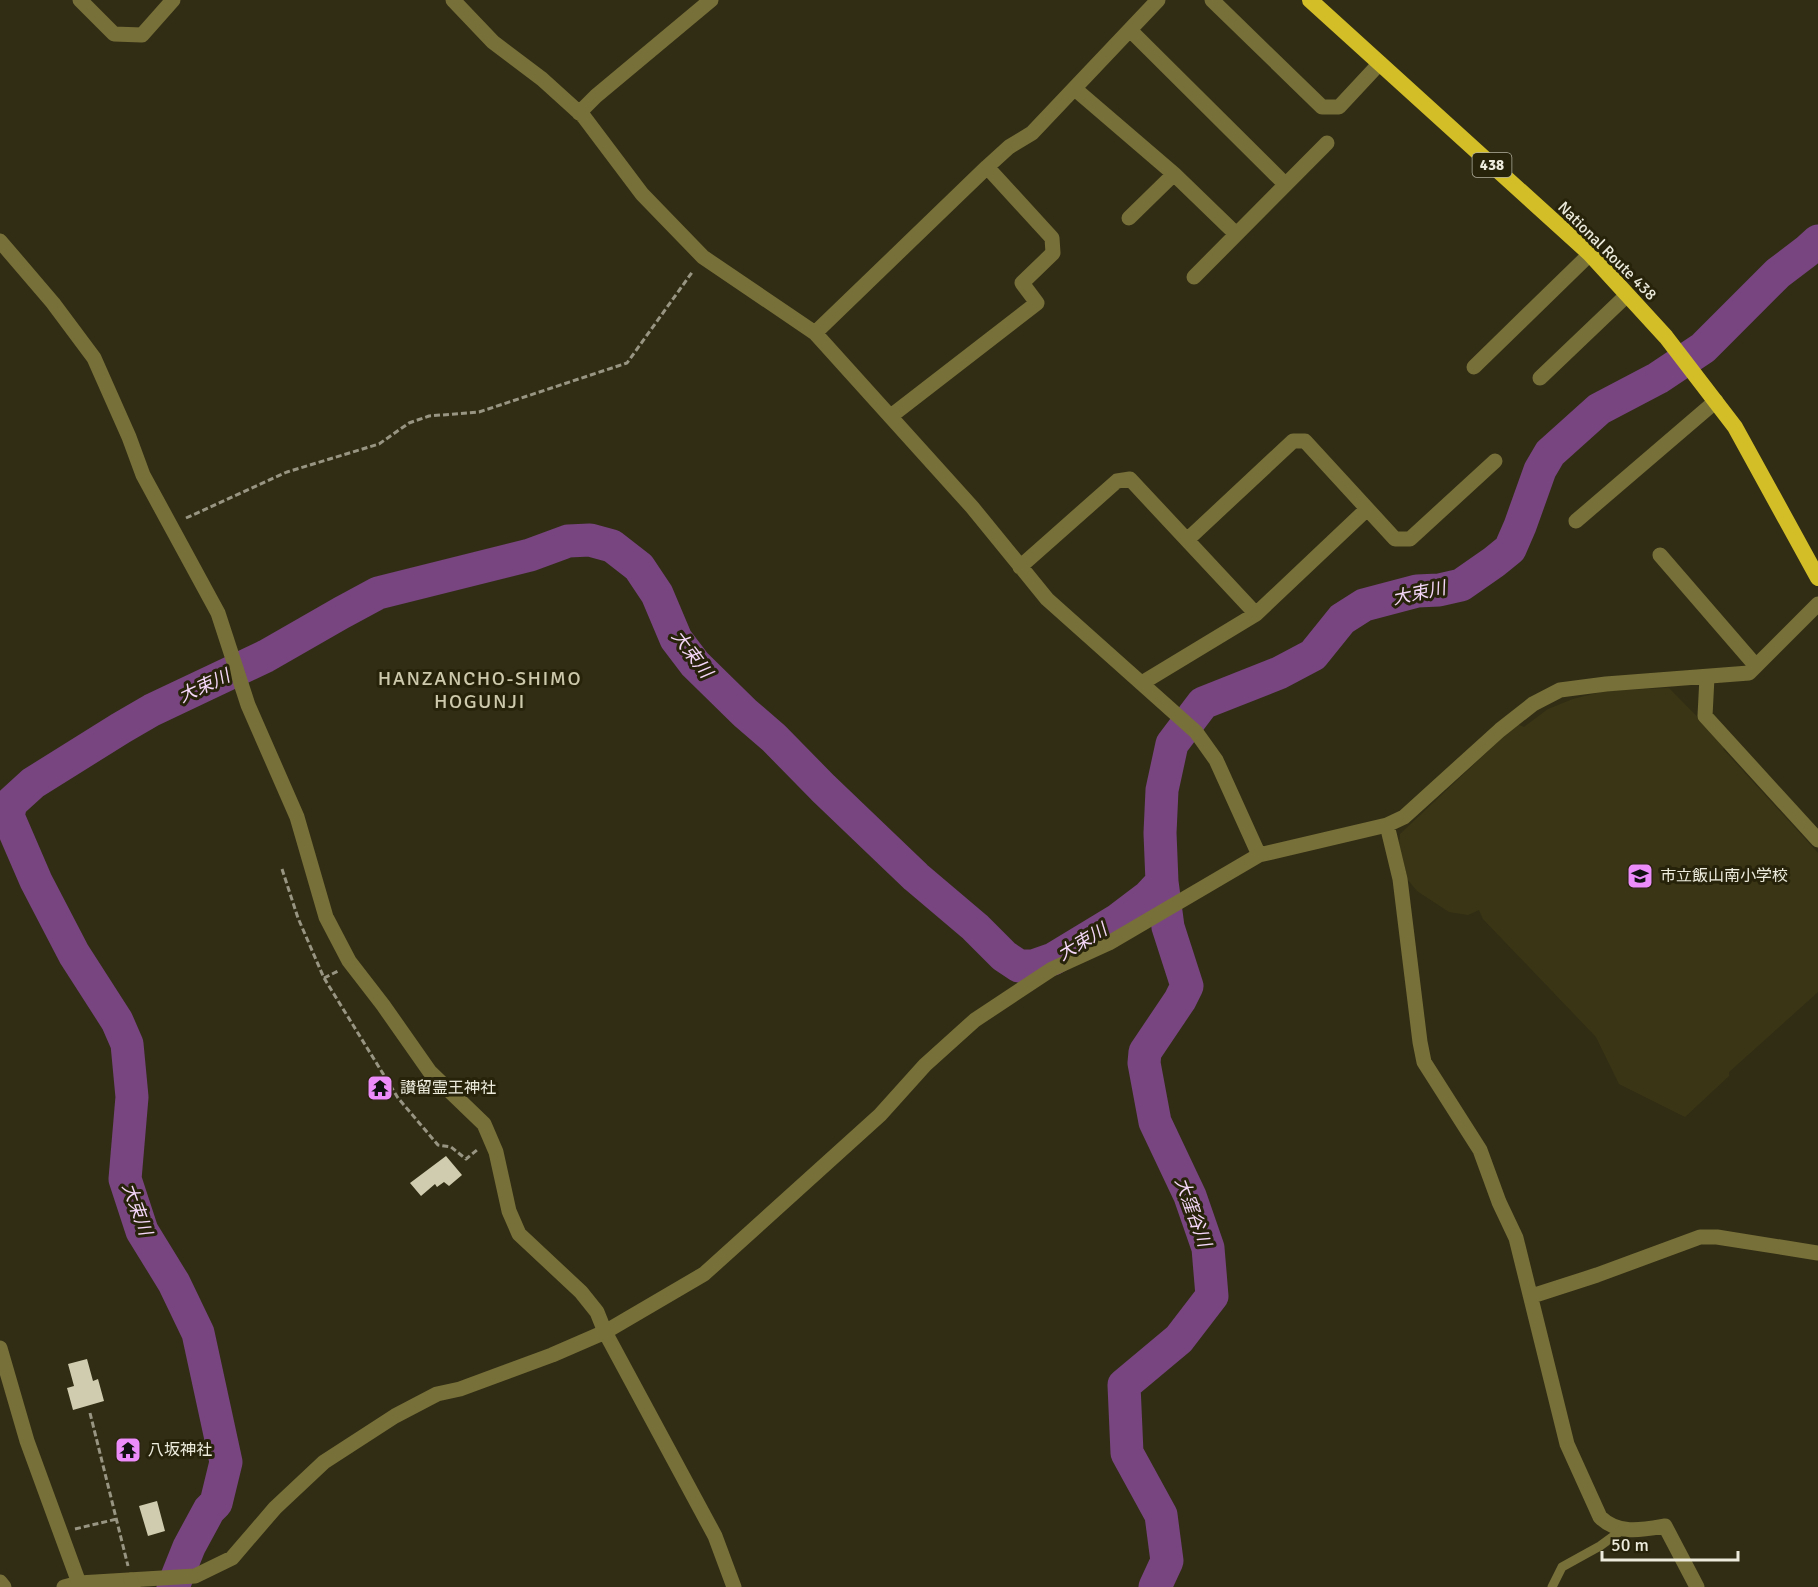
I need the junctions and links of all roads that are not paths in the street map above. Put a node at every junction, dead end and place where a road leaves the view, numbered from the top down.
1 (80, 0) edge
2 (173, 0) edge
3 (453, 0) edge
4 (711, 0) edge
5 (1158, 0) edge
6 (1212, 0) edge
7 (1310, 0) edge
8 (1130, 30) junction
9 (1380, 63) junction
10 (1076, 89) junction
11 (579, 113) junction
12 (1327, 143) dead end
13 (987, 167) junction
14 (1174, 174) junction
15 (1285, 184) junction
16 (1129, 218) dead end
17 (1236, 234) junction
18 (0, 241) edge
19 (1590, 254) junction
20 (1194, 277) dead end
21 (1627, 295) junction
22 (815, 333) junction
23 (1474, 367) dead end
24 (1540, 378) dead end
25 (1716, 401) junction
26 (891, 416) junction
27 (1495, 461) dead end
28 (1367, 509) junction
29 (1575, 521) dead end
30 (1187, 540) junction
31 (1659, 555) dead end
32 (1020, 567) junction
33 (1818, 578) edge
34 (1818, 604) edge
35 (1256, 614) junction
36 (1756, 666) junction
37 (1707, 677) junction
38 (1142, 683) junction
39 (1387, 825) junction
40 (1818, 840) edge
41 (1259, 855) junction
42 (1818, 1253) edge
43 (1532, 1296) junction
44 (605, 1332) junction
45 (0, 1348) edge
46 (1622, 1530) junction
47 (0, 1582) edge
48 (79, 1583) junction
49 (132, 1583) edge
50 (4, 1587) edge
51 (64, 1587) edge
52 (734, 1587) edge
53 (1552, 1587) edge
54 (1697, 1587) edge

1 - 2 street
3 - 11 street
4 - 11 street
5 - 8 street
6 - 9 street
7 - 9 highway, National Route 438 / 438
8 - 10 street
8 - 15 street
9 - 19 highway, National Route 438 / 438
10 - 13 street
10 - 14 street
11 - 22 street
12 - 15 street
13 - 22 street
13 - 26 street
14 - 16 street
14 - 17 street
15 - 17 street
17 - 20 street
18 - 44 street
19 - 21 highway, National Route 438 / 438
19 - 23 street
21 - 24 street
21 - 25 highway, National Route 438 / 438
22 - 26 street
25 - 29 street
25 - 33 highway, National Route 438 / 438
26 - 32 street
27 - 28 street
28 - 30 street
28 - 35 street
30 - 32 street
30 - 35 street
31 - 36 street
32 - 38 street
34 - 36 street
35 - 38 street
36 - 37 street
37 - 39 street
37 - 40 street
38 - 41 street
39 - 41 street
39 - 43 street
41 - 44 street
42 - 43 street
43 - 46 street
44 - 49 street
44 - 52 street
45 - 48 street
46 - 53 lane
46 - 54 street
47 - 50 street
48 - 49 street
48 - 51 street

